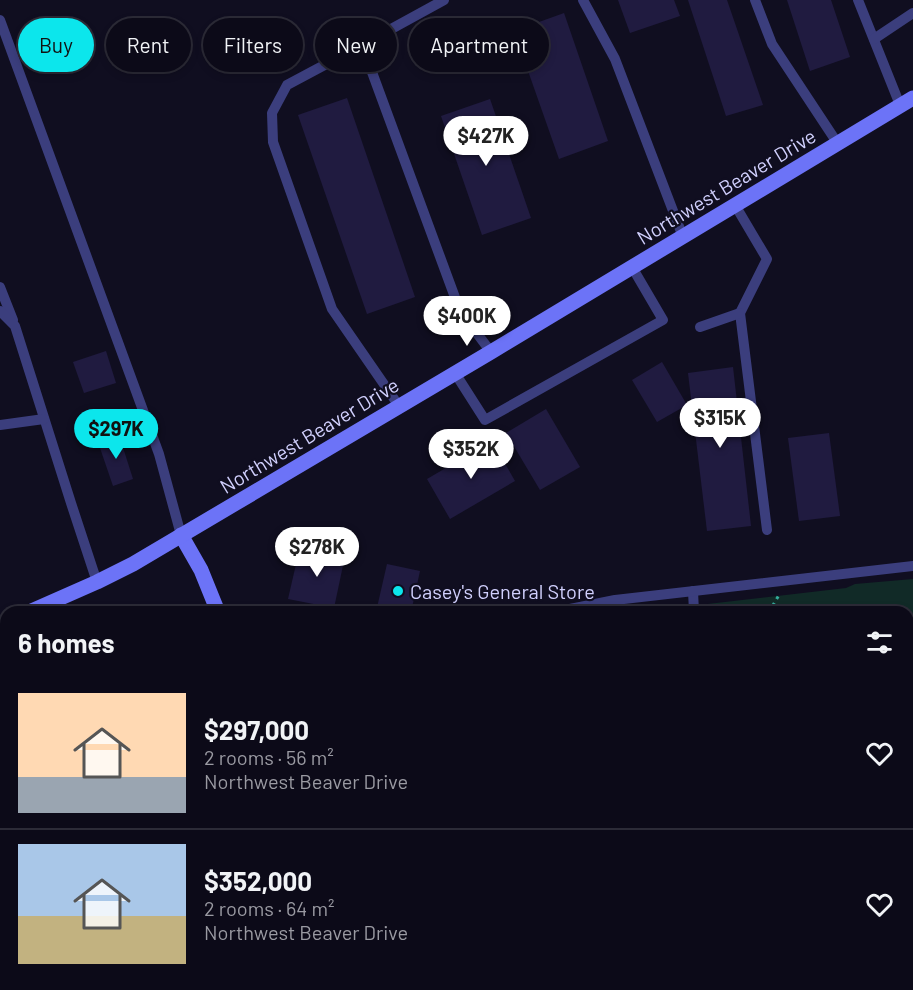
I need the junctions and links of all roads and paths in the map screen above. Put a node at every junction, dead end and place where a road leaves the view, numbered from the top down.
1 (444, 0) edge
2 (583, 0) edge
3 (755, 0) edge
4 (858, 0) edge
5 (913, 13) edge
6 (0, 20) edge
7 (397, 26) edge
8 (874, 39) junction
9 (315, 70) edge
10 (372, 72) edge
11 (906, 101) edge
12 (838, 144) junction
13 (735, 206) junction
14 (683, 237) junction
15 (632, 267) junction
16 (0, 287) edge
17 (0, 311) edge
18 (740, 313) junction
19 (15, 326) junction
20 (700, 327) dead end
21 (491, 352) junction
22 (455, 373) junction
23 (399, 406) junction
24 (44, 419) junction
25 (0, 425) edge
26 (767, 530) dead end
27 (181, 535) junction
28 (913, 566) edge
29 (97, 582) junction
30 (693, 591) junction
31 (43, 606) edge
32 (216, 606) edge
33 (585, 606) edge
34 (694, 606) edge

1 - 7 lane
2 - 14 lane
3 - 12 lane
4 - 8 lane
5 - 8 lane
6 - 27 lane
8 - 11 lane
9 - 23 lane
10 - 21 lane
11 - 12 main road, Northwest Beaver Drive
12 - 13 main road, Northwest Beaver Drive
13 - 14 main road, Northwest Beaver Drive
13 - 18 lane
14 - 15 main road, Northwest Beaver Drive
15 - 21 main road, Northwest Beaver Drive
15 - 22 lane
16 - 19 lane
17 - 19 lane
18 - 20 lane
18 - 26 lane
19 - 24 lane
21 - 22 main road, Northwest Beaver Drive
22 - 23 main road, Northwest Beaver Drive
23 - 27 main road, Northwest Beaver Drive
24 - 25 lane
24 - 29 lane
27 - 29 main road, Northwest Beaver Drive
27 - 32 main road
28 - 30 lane
29 - 31 main road, Northwest Beaver Drive
30 - 33 lane
30 - 34 lane

